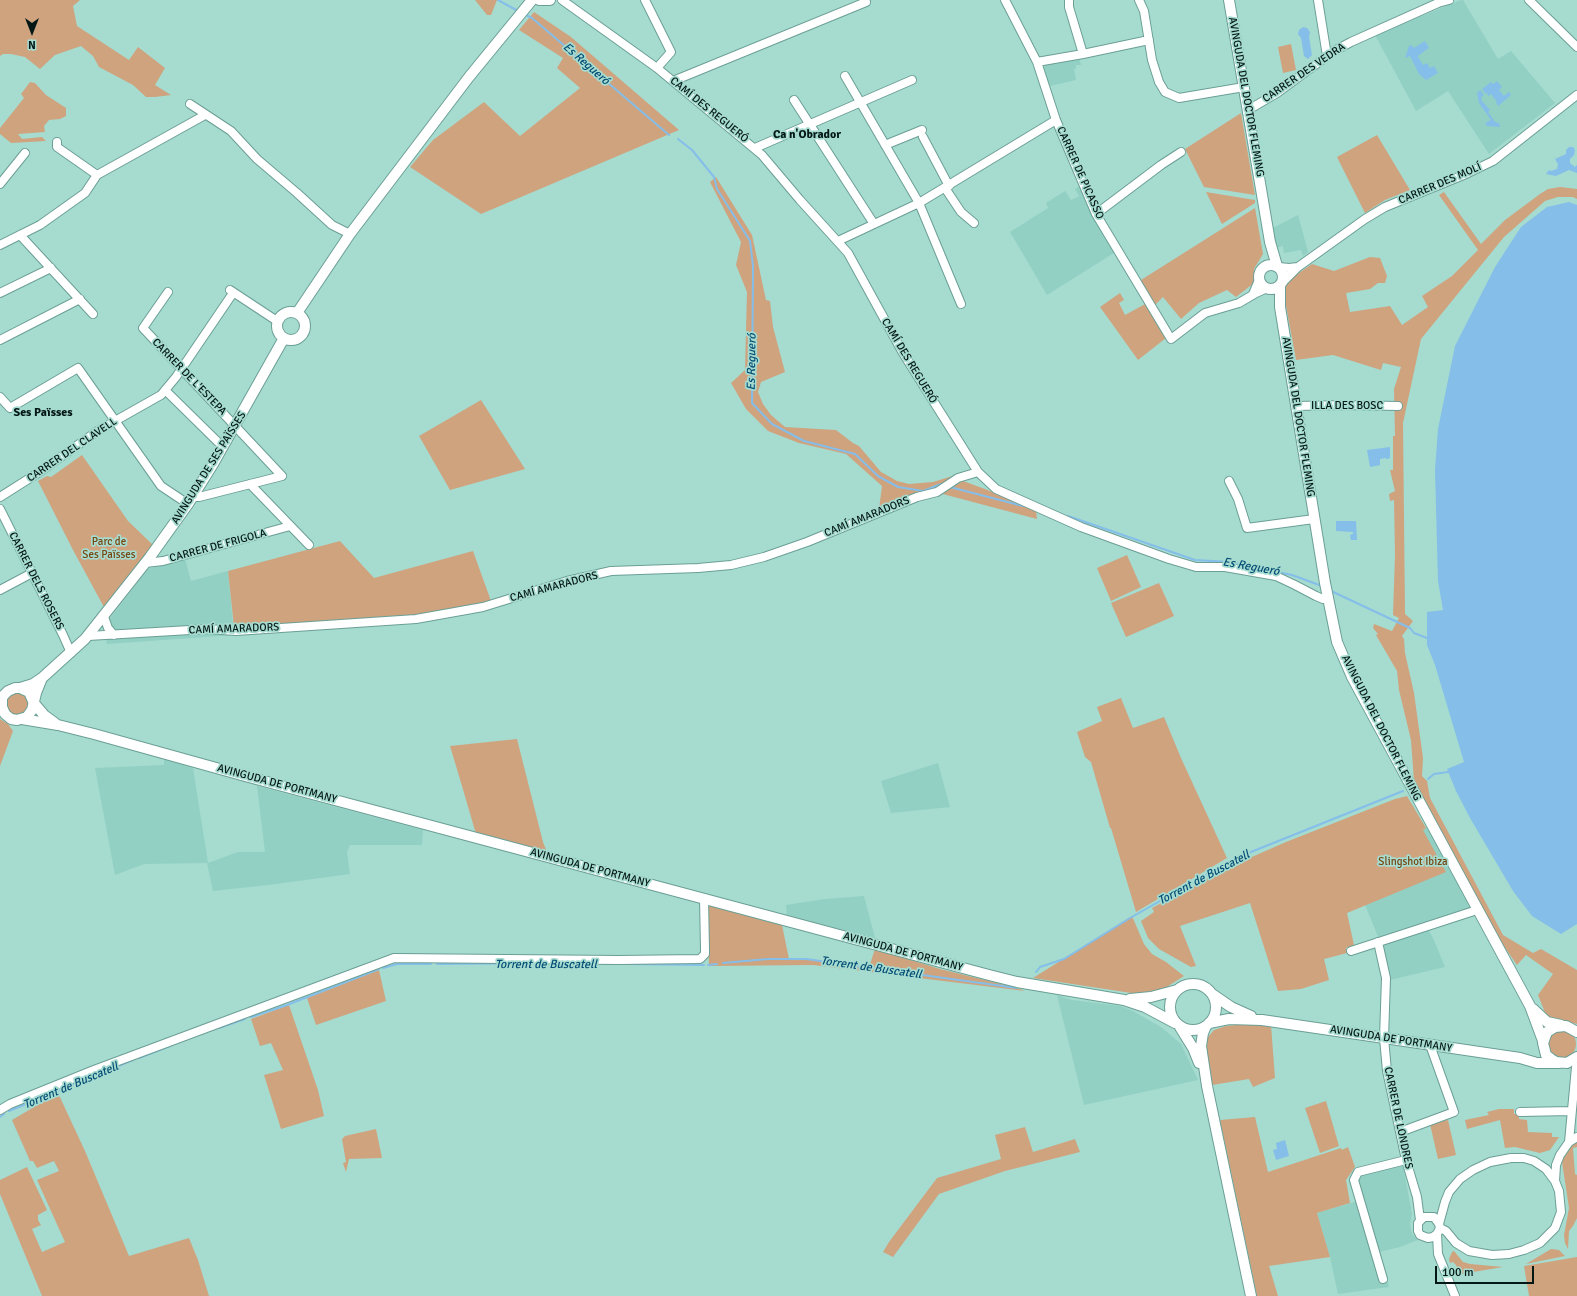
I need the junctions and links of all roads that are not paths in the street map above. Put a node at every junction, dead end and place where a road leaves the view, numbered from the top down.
1 (532, 0) edge
2 (539, 0) edge
3 (550, 0) edge
4 (562, 0) edge
5 (646, 0) edge
6 (1005, 0) edge
7 (1069, 0) edge
8 (1139, 0) edge
9 (1229, 0) edge
10 (1318, 0) edge
11 (1449, 0) edge
12 (1529, 0) edge
13 (866, 2) dead end
14 (1438, 2) edge
15 (1149, 40) junction
16 (1577, 46) edge
17 (1083, 54) junction
18 (1327, 56) junction
19 (1037, 62) junction
20 (657, 68) junction
21 (845, 76) dead end
22 (912, 80) dead end
23 (673, 81) junction
24 (1244, 88) junction
25 (1577, 95) edge
26 (794, 100) dead end
27 (861, 103) junction
28 (190, 104) dead end
29 (1248, 110) junction
30 (205, 115) junction
31 (1056, 120) junction
32 (810, 126) junction
33 (57, 142) dead end
34 (885, 145) junction
35 (755, 148) junction
36 (1181, 152) dead end
37 (24, 153) dead end
38 (97, 175) junction
39 (0, 184) edge
40 (947, 187) junction
41 (919, 203) junction
42 (1096, 214) junction
43 (974, 223) dead end
44 (874, 224) junction
45 (350, 234) junction
46 (20, 235) junction
47 (838, 241) junction
48 (0, 245) edge
49 (1274, 266) junction
50 (1298, 267) junction
51 (51, 268) junction
52 (1259, 280) junction
53 (1281, 284) junction
54 (1268, 288) junction
55 (168, 292) dead end
56 (0, 293) edge
57 (1252, 295) junction
58 (80, 299) junction
59 (961, 304) dead end
60 (1280, 307) junction
61 (297, 313) junction
62 (93, 314) dead end
63 (277, 321) junction
64 (284, 338) junction
65 (0, 340) edge
66 (181, 369) junction
67 (165, 390) junction
68 (0, 397) edge
69 (1296, 406) junction
70 (1398, 406) dead end
71 (115, 421) junction
72 (236, 426) junction
73 (223, 447) junction
74 (978, 472) junction
75 (1229, 481) dead end
76 (250, 484) junction
77 (0, 497) edge
78 (191, 501) junction
79 (0, 510) edge
80 (1314, 519) junction
81 (290, 526) junction
82 (309, 545) dead end
83 (145, 563) junction
84 (32, 573) junction
85 (0, 590) edge
86 (1326, 591) junction
87 (104, 617) junction
88 (114, 635) junction
89 (88, 636) junction
90 (71, 653) junction
91 (42, 678) junction
92 (20, 688) junction
93 (4, 692) edge
94 (33, 701) junction
95 (3, 714) edge
96 (22, 719) junction
97 (58, 725) junction
98 (704, 898) junction
99 (1477, 910) junction
100 (1378, 942) junction
101 (1350, 951) dead end
102 (1177, 990) junction
103 (1212, 994) junction
104 (1124, 1000) junction
105 (1530, 1006) junction
106 (1262, 1020) junction
107 (1178, 1025) junction
108 (1208, 1025) junction
109 (1561, 1025) junction
110 (1576, 1031) edge
111 (1384, 1038) junction
112 (1543, 1043) junction
113 (1430, 1045) junction
114 (1577, 1057) edge
115 (1520, 1058) junction
116 (1561, 1063) junction
117 (1576, 1067) edge
118 (1206, 1086) junction
119 (0, 1110) edge
120 (1571, 1111) junction
121 (1520, 1112) dead end
122 (1400, 1132) junction
123 (1577, 1137) edge
124 (1569, 1142) junction
125 (1406, 1160) junction
126 (1555, 1181) junction
127 (1417, 1197) junction
128 (1429, 1216) junction
129 (1420, 1220) junction
130 (1439, 1229) junction
131 (1428, 1238) junction
132 (1438, 1254) junction
133 (1383, 1279) dead end
134 (1251, 1296) edge
135 (1455, 1296) edge

1 - 45 main road
2 - 3 main road
4 - 20 street, CAMÍ DES REGUERÓ
5 - 20 street
6 - 19 street, CARRER DE PICASSO
7 - 17 street
8 - 15 street
9 - 24 main road, AVINGUDA DEL DOCTOR FLEMING
10 - 18 street
11 - 14 street, CARRER DES VEDRA
12 - 16 street
13 - 23 street
14 - 18 street, CARRER DES VEDRA
15 - 17 street
15 - 24 street
17 - 19 street
18 - 29 street, CARRER DES VEDRA
19 - 31 street, CARRER DE PICASSO
20 - 23 street, CAMÍ DES REGUERÓ
21 - 27 street
22 - 27 street
23 - 35 street, CAMÍ DES REGUERÓ
24 - 29 main road, AVINGUDA DEL DOCTOR FLEMING
25 - 50 street, CARRER DES MOLÍ
26 - 32 street
27 - 32 street
27 - 34 street
28 - 30 street
29 - 49 main road, AVINGUDA DEL DOCTOR FLEMING
30 - 38 street
30 - 45 street
31 - 40 street
31 - 42 street, CARRER DE PICASSO
32 - 35 street
32 - 44 street
33 - 38 street
34 - 40 street
34 - 41 street
35 - 47 street, CAMÍ DES REGUERÓ
36 - 42 street
37 - 39 street
38 - 46 street
40 - 41 street
40 - 43 street
41 - 44 street
41 - 59 street
42 - 57 street, CARRER DE PICASSO
44 - 47 street
45 - 61 main road
46 - 48 street
46 - 51 street
47 - 74 street, CAMÍ DES REGUERÓ
49 - 50 street
49 - 52 main road, AVINGUDA DEL DOCTOR FLEMING
49 - 53 main road, AVINGUDA DEL DOCTOR FLEMING
50 - 53 street, CARRER DES MOLÍ
51 - 56 street
51 - 58 street
52 - 54 main road, AVINGUDA DEL DOCTOR FLEMING
52 - 57 street
53 - 54 main road
53 - 60 main road, AVINGUDA DEL DOCTOR FLEMING
54 - 57 street
54 - 60 main road, AVINGUDA DEL DOCTOR FLEMING
55 - 66 street, CARRER DE L'ESTEPA
58 - 62 street
58 - 65 street
60 - 69 main road, AVINGUDA DEL DOCTOR FLEMING
61 - 63 main road
61 - 64 main road
63 - 64 main road
63 - 66 street, CARRER DEL CLAVELL
64 - 72 main road, AVINGUDA DE SES PAÏSSES
66 - 67 street, CARRER DEL CLAVELL
66 - 72 street, CARRER DE L'ESTEPA
67 - 71 street, CARRER DEL CLAVELL
67 - 73 street
68 - 71 street
69 - 70 street, ILLA DES BOSC
69 - 80 main road, AVINGUDA DEL DOCTOR FLEMING
71 - 77 street, CARRER DEL CLAVELL
71 - 78 street
72 - 73 main road, AVINGUDA DE SES PAÏSSES
72 - 76 street, CARRER DE L'ESTEPA
73 - 78 main road, AVINGUDA DE SES PAÏSSES
74 - 86 street, CAMÍ DES REGUERÓ
74 - 88 street, CAMÍ AMARADORS
75 - 80 street
76 - 78 street
76 - 81 street
78 - 83 main road, AVINGUDA DE SES PAÏSSES
79 - 84 street, CARRER DELS ROSERS
80 - 86 main road, AVINGUDA DEL DOCTOR FLEMING
81 - 82 street
81 - 83 street, CARRER DE FRIGOLA
83 - 87 main road, AVINGUDA DE SES PAÏSSES
84 - 85 street
84 - 90 street, CARRER DELS ROSERS
86 - 99 main road, AVINGUDA DEL DOCTOR FLEMING
87 - 88 street
87 - 89 main road, AVINGUDA DE SES PAÏSSES
88 - 89 street, CAMÍ AMARADORS
89 - 90 main road, AVINGUDA DE SES PAÏSSES
90 - 91 main road, AVINGUDA DE SES PAÏSSES
91 - 92 main road, AVINGUDA DE SES PAÏSSES
91 - 94 main road, AVINGUDA DE SES PAÏSSES
92 - 93 main road
92 - 94 main road
93 - 95 main road
94 - 96 main road
94 - 97 main road, AVINGUDA DE PORTMANY
95 - 96 main road
96 - 97 main road, AVINGUDA DE PORTMANY
97 - 98 main road, AVINGUDA DE PORTMANY
98 - 104 main road, AVINGUDA DE PORTMANY
98 - 119 street
99 - 100 street
99 - 105 main road, AVINGUDA DEL DOCTOR FLEMING
100 - 101 street
100 - 111 street, CARRER DE LONDRES
102 - 103 main road
102 - 104 main road, AVINGUDA DE PORTMANY
102 - 107 main road
103 - 106 main road, AVINGUDA DE PORTMANY
103 - 108 main road
104 - 107 main road, AVINGUDA DE PORTMANY
105 - 109 main road, AVINGUDA DEL DOCTOR FLEMING
105 - 112 main road, AVINGUDA DEL DOCTOR FLEMING
106 - 108 main road, AVINGUDA DE PORTMANY
106 - 111 main road, AVINGUDA DE PORTMANY
107 - 108 main road
107 - 118 main road
108 - 118 main road
109 - 110 main road, AVINGUDA DEL DOCTOR FLEMING
109 - 112 main road, AVINGUDA DE PORTMANY
111 - 113 main road, AVINGUDA DE PORTMANY
111 - 122 street, CARRER DE LONDRES
112 - 115 main road, AVINGUDA DE PORTMANY
112 - 116 main road, AVINGUDA DEL DOCTOR FLEMING
113 - 115 main road, AVINGUDA DE PORTMANY
113 - 122 street
114 - 116 main road
115 - 116 main road, AVINGUDA DE PORTMANY
116 - 117 street
117 - 120 street
118 - 134 main road
120 - 121 street
120 - 124 street
122 - 125 street, CARRER DE LONDRES
123 - 124 street
124 - 126 street
125 - 127 street, CARRER DE LONDRES
125 - 133 street
126 - 130 street
126 - 130 street
127 - 128 street, CARRER DE LONDRES
127 - 129 street, CARRER DE LONDRES
128 - 129 street
128 - 130 street
129 - 131 street
130 - 131 street
130 - 132 street
131 - 132 street
132 - 135 street

